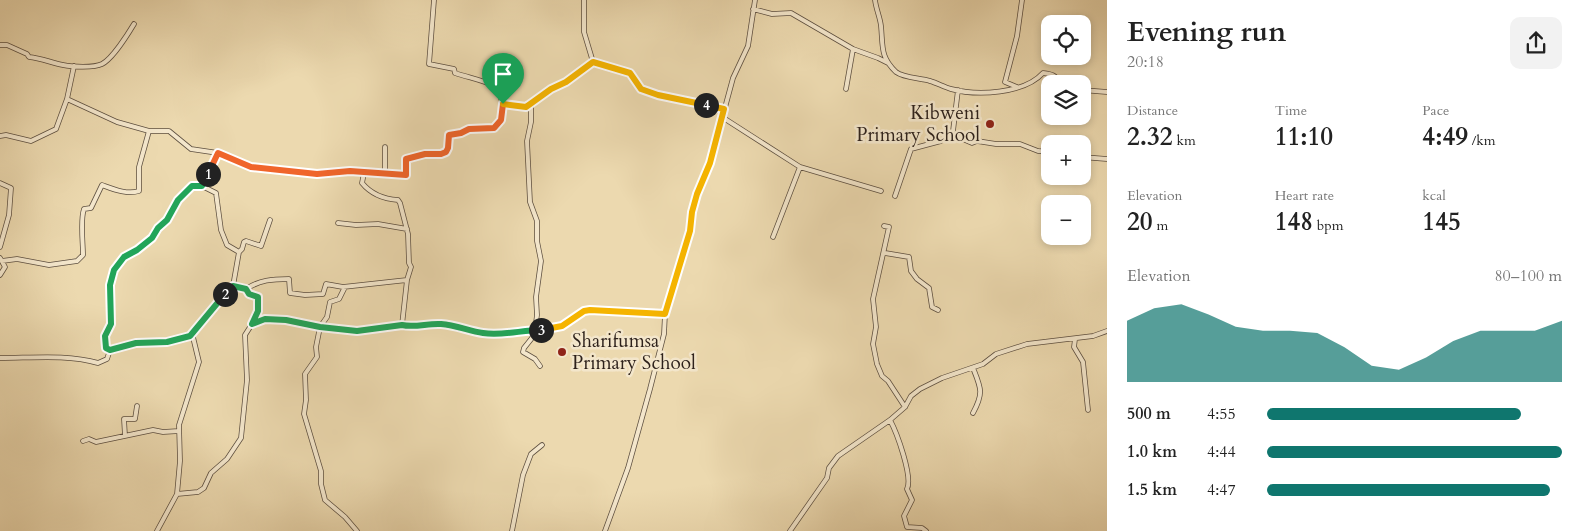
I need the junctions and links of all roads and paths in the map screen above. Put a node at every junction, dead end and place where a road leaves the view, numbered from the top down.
1 (434, 0) edge
2 (584, 0) edge
3 (755, 0) edge
4 (875, 0) edge
5 (1022, 0) edge
6 (753, 9) junction
7 (134, 24) dead end
8 (0, 45) edge
9 (853, 49) junction
10 (593, 62) junction
11 (889, 64) junction
12 (74, 66) junction
13 (1041, 75) edge
14 (1041, 75) edge
15 (1053, 75) edge
16 (1017, 87) junction
17 (846, 89) dead end
18 (958, 90) junction
19 (1091, 91) edge
20 (1107, 92) edge
21 (67, 99) junction
22 (503, 104) junction
23 (531, 104) junction
24 (724, 109) junction
25 (722, 117) junction
26 (150, 131) junction
27 (951, 134) junction
28 (0, 136) edge
29 (385, 147) dead end
30 (1041, 151) edge
31 (218, 153) junction
32 (1091, 158) edge
33 (1107, 159) edge
34 (800, 167) junction
35 (364, 173) junction
36 (385, 174) junction
37 (0, 183) edge
38 (202, 186) junction
39 (881, 191) dead end
40 (895, 196) dead end
41 (270, 220) dead end
42 (338, 223) dead end
43 (884, 226) dead end
44 (407, 229) junction
45 (773, 237) dead end
46 (0, 247) edge
47 (239, 252) junction
48 (885, 253) junction
49 (1, 259) edge
50 (0, 275) edge
51 (407, 280) junction
52 (233, 286) junction
53 (345, 287) junction
54 (246, 289) junction
55 (938, 310) dead end
56 (665, 314) junction
57 (252, 324) junction
58 (402, 325) junction
59 (320, 327) junction
60 (535, 330) junction
61 (1107, 331) edge
62 (192, 333) junction
63 (1075, 339) junction
64 (110, 350) junction
65 (0, 358) edge
66 (540, 366) dead end
67 (973, 368) junction
68 (137, 406) dead end
69 (905, 407) junction
70 (1088, 410) dead end
71 (973, 413) dead end
72 (890, 420) junction
73 (179, 430) junction
74 (125, 436) junction
75 (83, 441) dead end
76 (542, 445) dead end
77 (177, 494) junction
78 (157, 531) edge
79 (357, 531) edge
80 (512, 531) edge
81 (605, 531) edge
82 (790, 531) edge
83 (926, 531) edge

1 - 22 street
2 - 10 street
3 - 6 street
4 - 11 street
5 - 16 street
6 - 9 street
6 - 24 street
7 - 12 street
8 - 12 street
9 - 11 street
9 - 17 street
10 - 23 street
10 - 24 street
11 - 18 street
12 - 21 street
13 - 16 street
14 - 15 street
16 - 18 street
18 - 27 street
19 - 20 street
21 - 26 street
21 - 28 street
22 - 23 street
22 - 36 street
23 - 60 street
24 - 25 street
25 - 34 street
25 - 56 street
26 - 31 street
26 - 49 street
27 - 30 street
27 - 40 street
29 - 36 street
31 - 35 street
31 - 38 street
32 - 33 street
34 - 39 street
34 - 45 street
35 - 36 street
35 - 44 street
37 - 46 street
38 - 47 street
38 - 64 street
41 - 47 street
42 - 44 street
43 - 48 street
44 - 51 street
47 - 52 street
48 - 55 street
48 - 69 street
49 - 50 street
51 - 53 street
51 - 58 street
52 - 54 street
52 - 62 street
53 - 54 street
53 - 59 street
54 - 57 street
56 - 60 street
56 - 81 street
57 - 59 street
57 - 77 street
58 - 59 street
58 - 60 street
59 - 79 street
60 - 66 street
61 - 63 street
62 - 64 street
62 - 73 street
63 - 67 street
63 - 70 street
64 - 65 street
67 - 69 street
67 - 71 street
68 - 74 street
69 - 72 street
72 - 82 street
72 - 83 street
73 - 74 street
73 - 77 street
74 - 75 street
76 - 80 street
77 - 78 street

